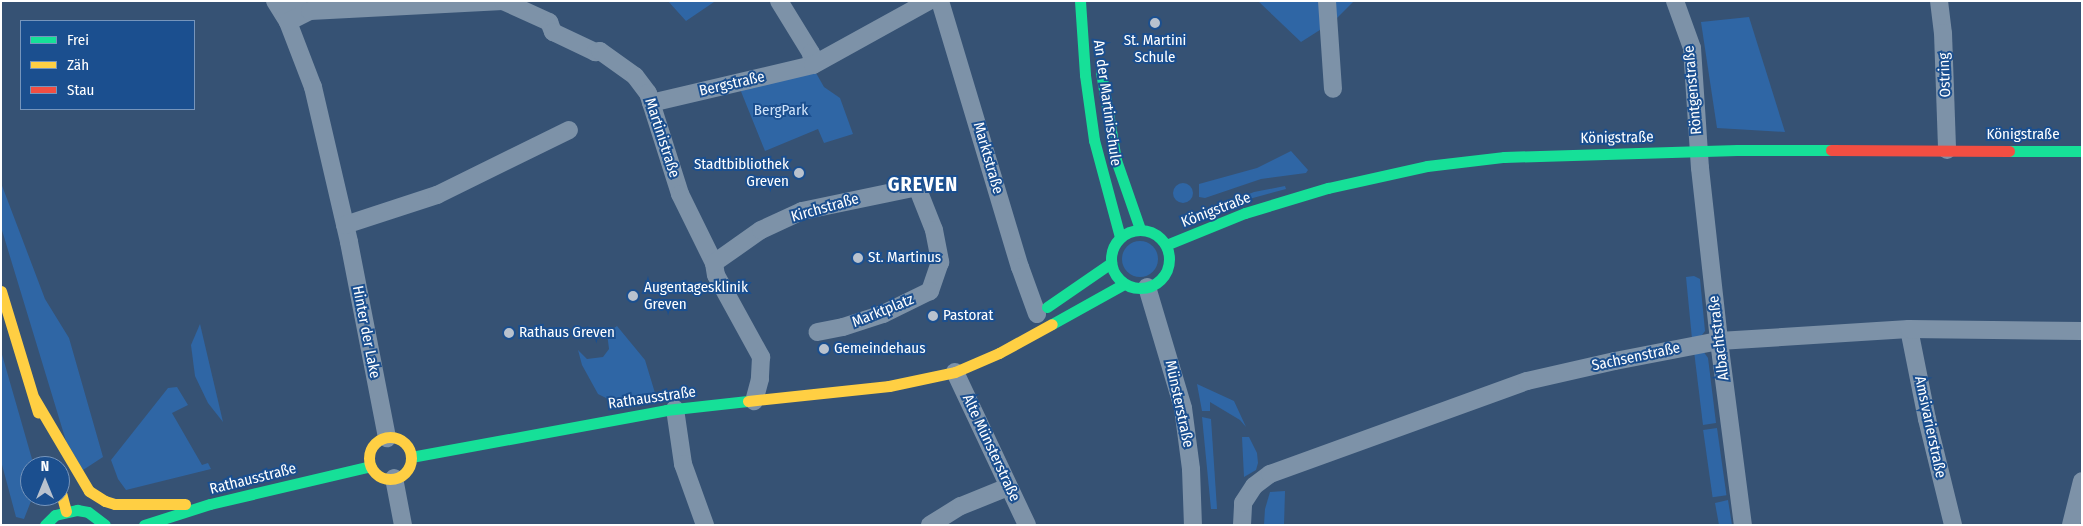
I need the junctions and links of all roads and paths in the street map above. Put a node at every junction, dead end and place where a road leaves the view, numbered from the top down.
1 (298, 1) edge
2 (779, 1) edge
3 (929, 1) edge
4 (940, 1) edge
5 (1080, 1) edge
6 (1327, 1) edge
7 (1676, 1) edge
8 (1939, 1) edge
9 (481, 2) edge
10 (283, 13) edge
11 (1100, 64) dead end
12 (813, 65) junction
13 (1333, 89) dead end
14 (651, 103) junction
15 (569, 130) dead end
16 (1947, 150) junction
17 (1698, 151) junction
18 (2082, 151) edge
19 (917, 187) joint
20 (345, 225) junction
21 (1140, 229) junction
22 (1120, 237) junction
23 (1166, 245) junction
24 (714, 263) junction
25 (1111, 263) junction
26 (1124, 284) junction
27 (1147, 287) junction
28 (1, 291) edge
29 (1033, 317) joint
30 (1909, 329) junction
31 (2082, 331) edge
32 (817, 332) dead end
33 (1719, 341) junction
34 (980, 348) dead end
35 (953, 367) junction
36 (34, 398) junction
37 (754, 401) junction
38 (674, 409) junction
39 (387, 438) junction
40 (46, 440) dead end
41 (411, 457) junction
42 (371, 466) junction
43 (394, 478) junction
44 (2082, 481) edge
45 (1008, 487) junction
46 (210, 504) junction
47 (65, 506) edge
48 (66, 510) junction
49 (45, 525) edge
50 (105, 525) edge
51 (144, 525) edge
52 (403, 525) edge
53 (705, 525) edge
54 (930, 525) edge
55 (1027, 525) edge
56 (1193, 525) edge
57 (1242, 525) edge
58 (1744, 525) edge
59 (1953, 525) edge
60 (2071, 525) edge

1 - 10 street
2 - 12 street
3 - 12 street, Bergstraße
4 - 29 street, Marktstraße
5 - 22 street, An der Martinischule
6 - 13 street
7 - 17 street, Röntgenstraße
8 - 16 street, Ostring
9 - 10 street, Martinistraße
9 - 14 street, Martinistraße
10 - 20 street, Hinter der Lake
11 - 21 street, An der Martinischule
12 - 14 street, Bergstraße
14 - 24 street, Martinistraße
15 - 20 street
16 - 17 street, Königstraße
16 - 18 street, Königstraße
17 - 23 street, Königstraße
17 - 33 street, Albachtstraße
19 - 24 street, Kirchstraße
19 - 32 street, Marktplatz
20 - 39 street, Hinter der Lake
21 - 22 street
21 - 23 street
22 - 25 street
23 - 27 street
24 - 37 street, Martinistraße
25 - 26 street
25 - 29 street
26 - 27 street
26 - 35 street
27 - 56 street, Münsterstraße
28 - 36 street
30 - 31 street, Sachsenstraße
30 - 33 street, Sachsenstraße
30 - 59 street, Amsivarierstraße
33 - 57 street, Sachsenstraße
33 - 58 street, Albachtstraße
34 - 35 street
35 - 37 street, Rathausstraße
35 - 45 street, Alte Münsterstraße
36 - 40 street
36 - 46 street
37 - 38 street, Rathausstraße
38 - 41 street, Rathausstraße
38 - 53 street
39 - 41 street
39 - 42 street
41 - 43 street
42 - 43 street
42 - 46 street, Rathausstraße
43 - 52 street
44 - 60 street
45 - 54 street
45 - 55 street, Alte Münsterstraße
46 - 51 street, Rathausstraße
47 - 48 street
48 - 49 street
48 - 50 street

